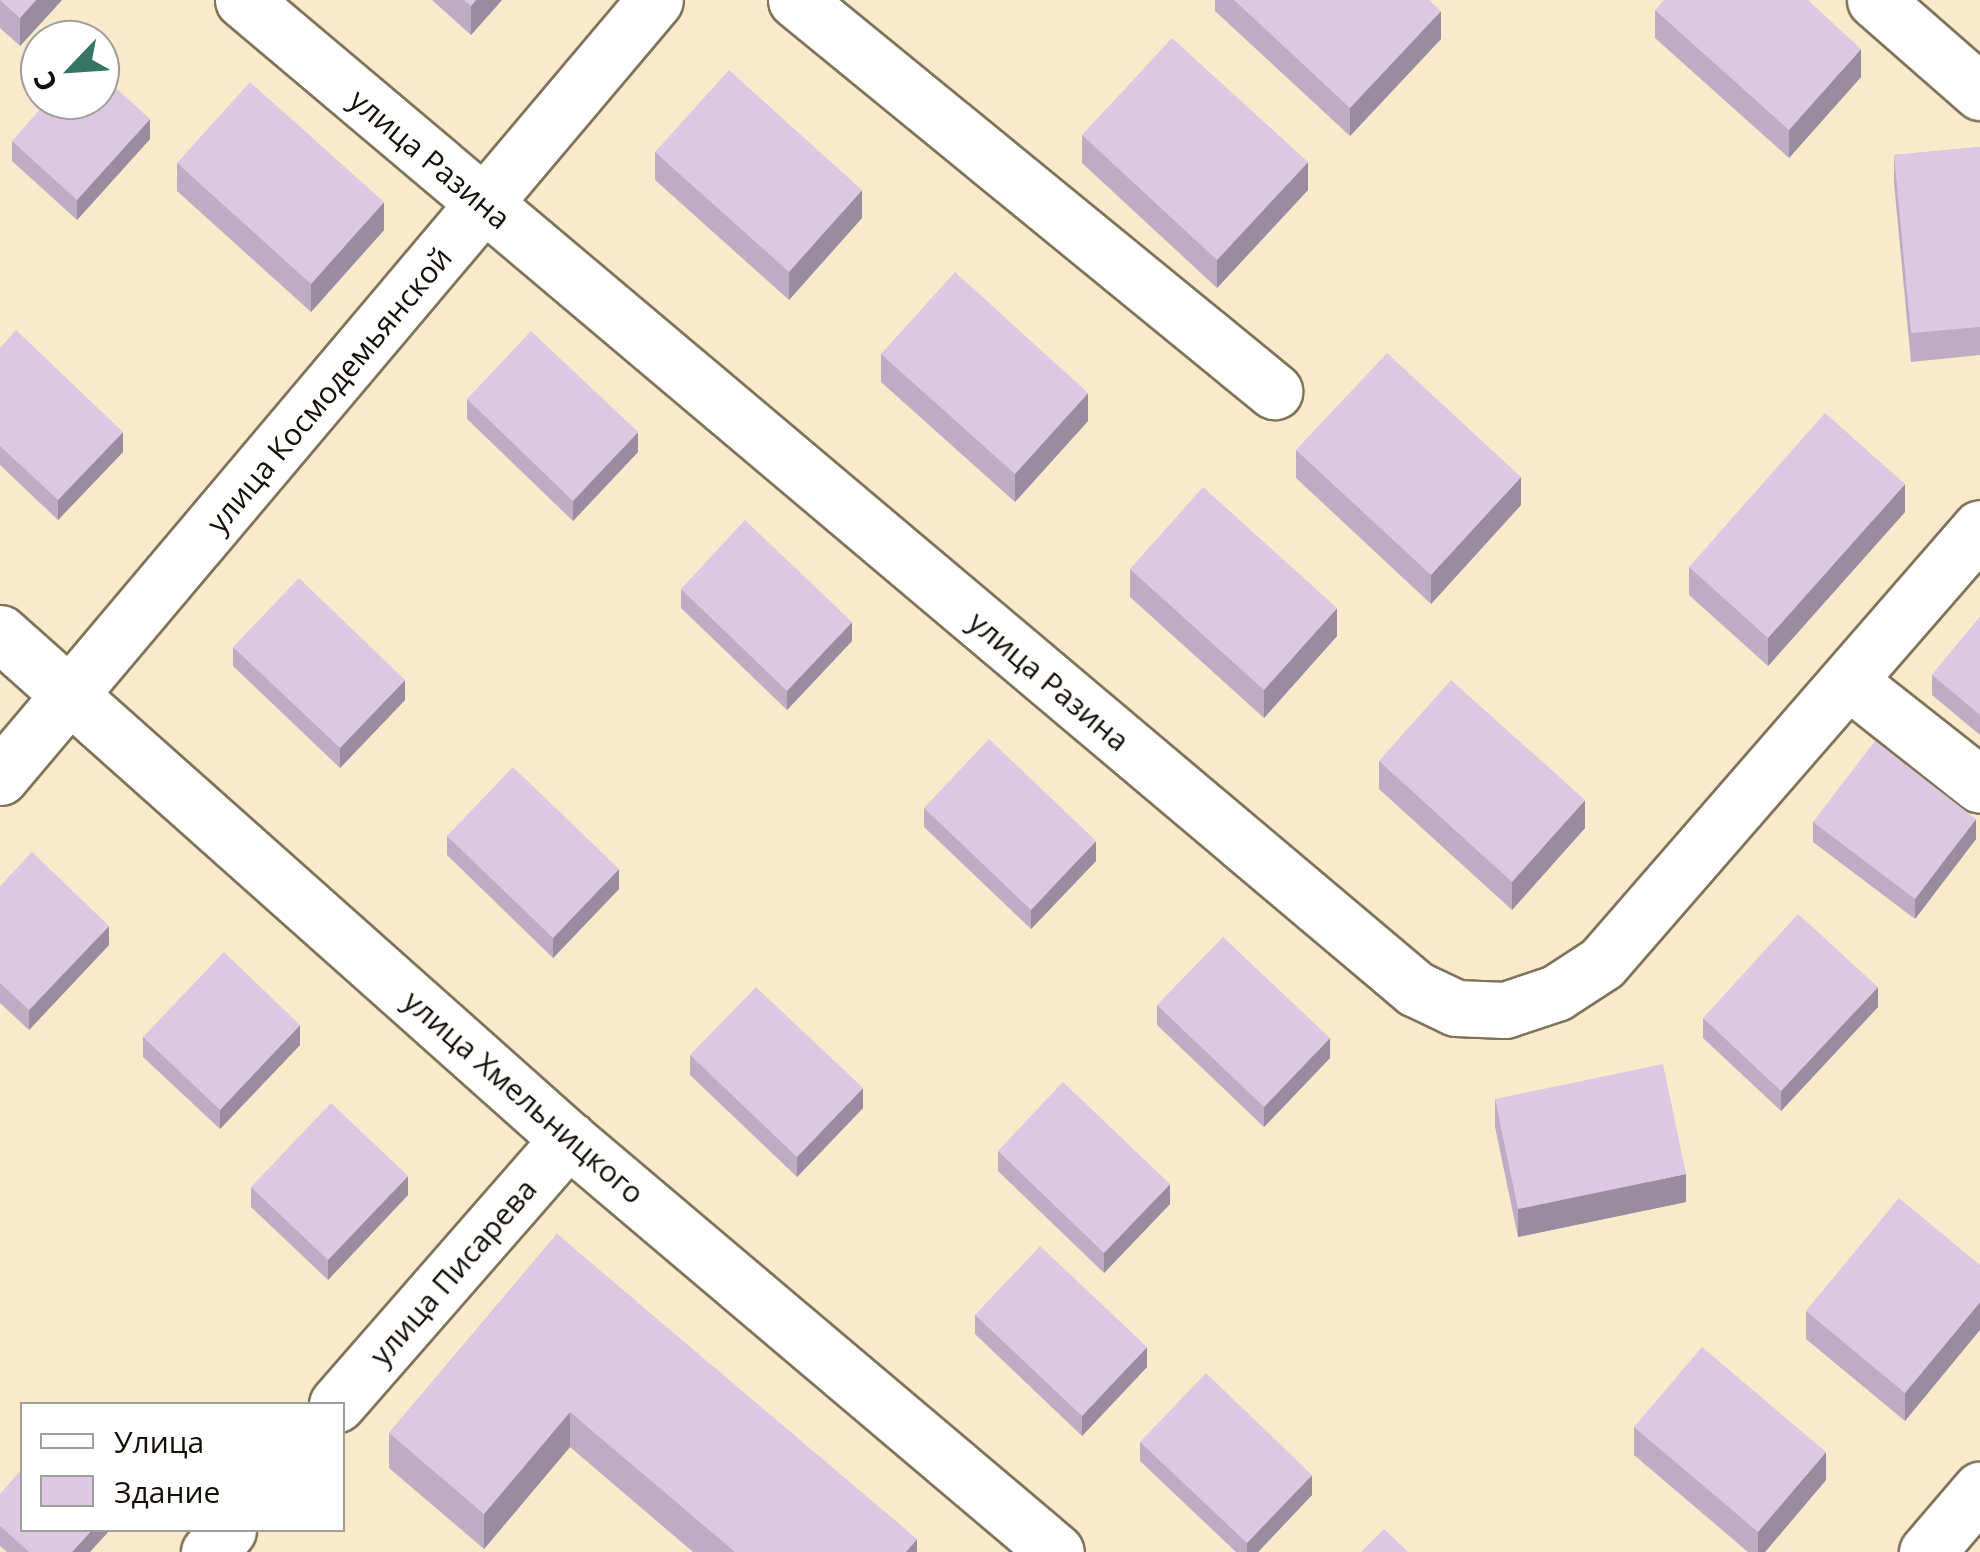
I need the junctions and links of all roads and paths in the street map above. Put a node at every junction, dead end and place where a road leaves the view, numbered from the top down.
1 (243, 0) edge
2 (655, 0) edge
3 (796, 0) edge
4 (1875, 0) edge
5 (1980, 92) edge
6 (484, 206) junction
7 (1274, 391) dead end
8 (1980, 528) edge
9 (0, 633) edge
10 (1852, 683) junction
11 (72, 694) junction
12 (0, 778) edge
13 (1980, 785) edge
14 (568, 1139) junction
15 (339, 1402) edge
16 (1980, 1490) edge
17 (226, 1532) edge
18 (1036, 1545) edge
19 (209, 1552) edge
20 (1927, 1552) edge

1 - 6 street, улица Разина
2 - 6 street, улица Космодемьянской
3 - 7 street
4 - 5 street
6 - 10 street, улица Разина
6 - 11 street, улица Космодемьянской
8 - 10 street, улица Разина
9 - 11 street, улица Хмельницкого
10 - 13 street
11 - 12 street, улица Космодемьянской
11 - 14 street, улица Хмельницкого
14 - 15 street, улица Писарева
14 - 18 street, улица Хмельницкого
16 - 20 street
17 - 19 street

